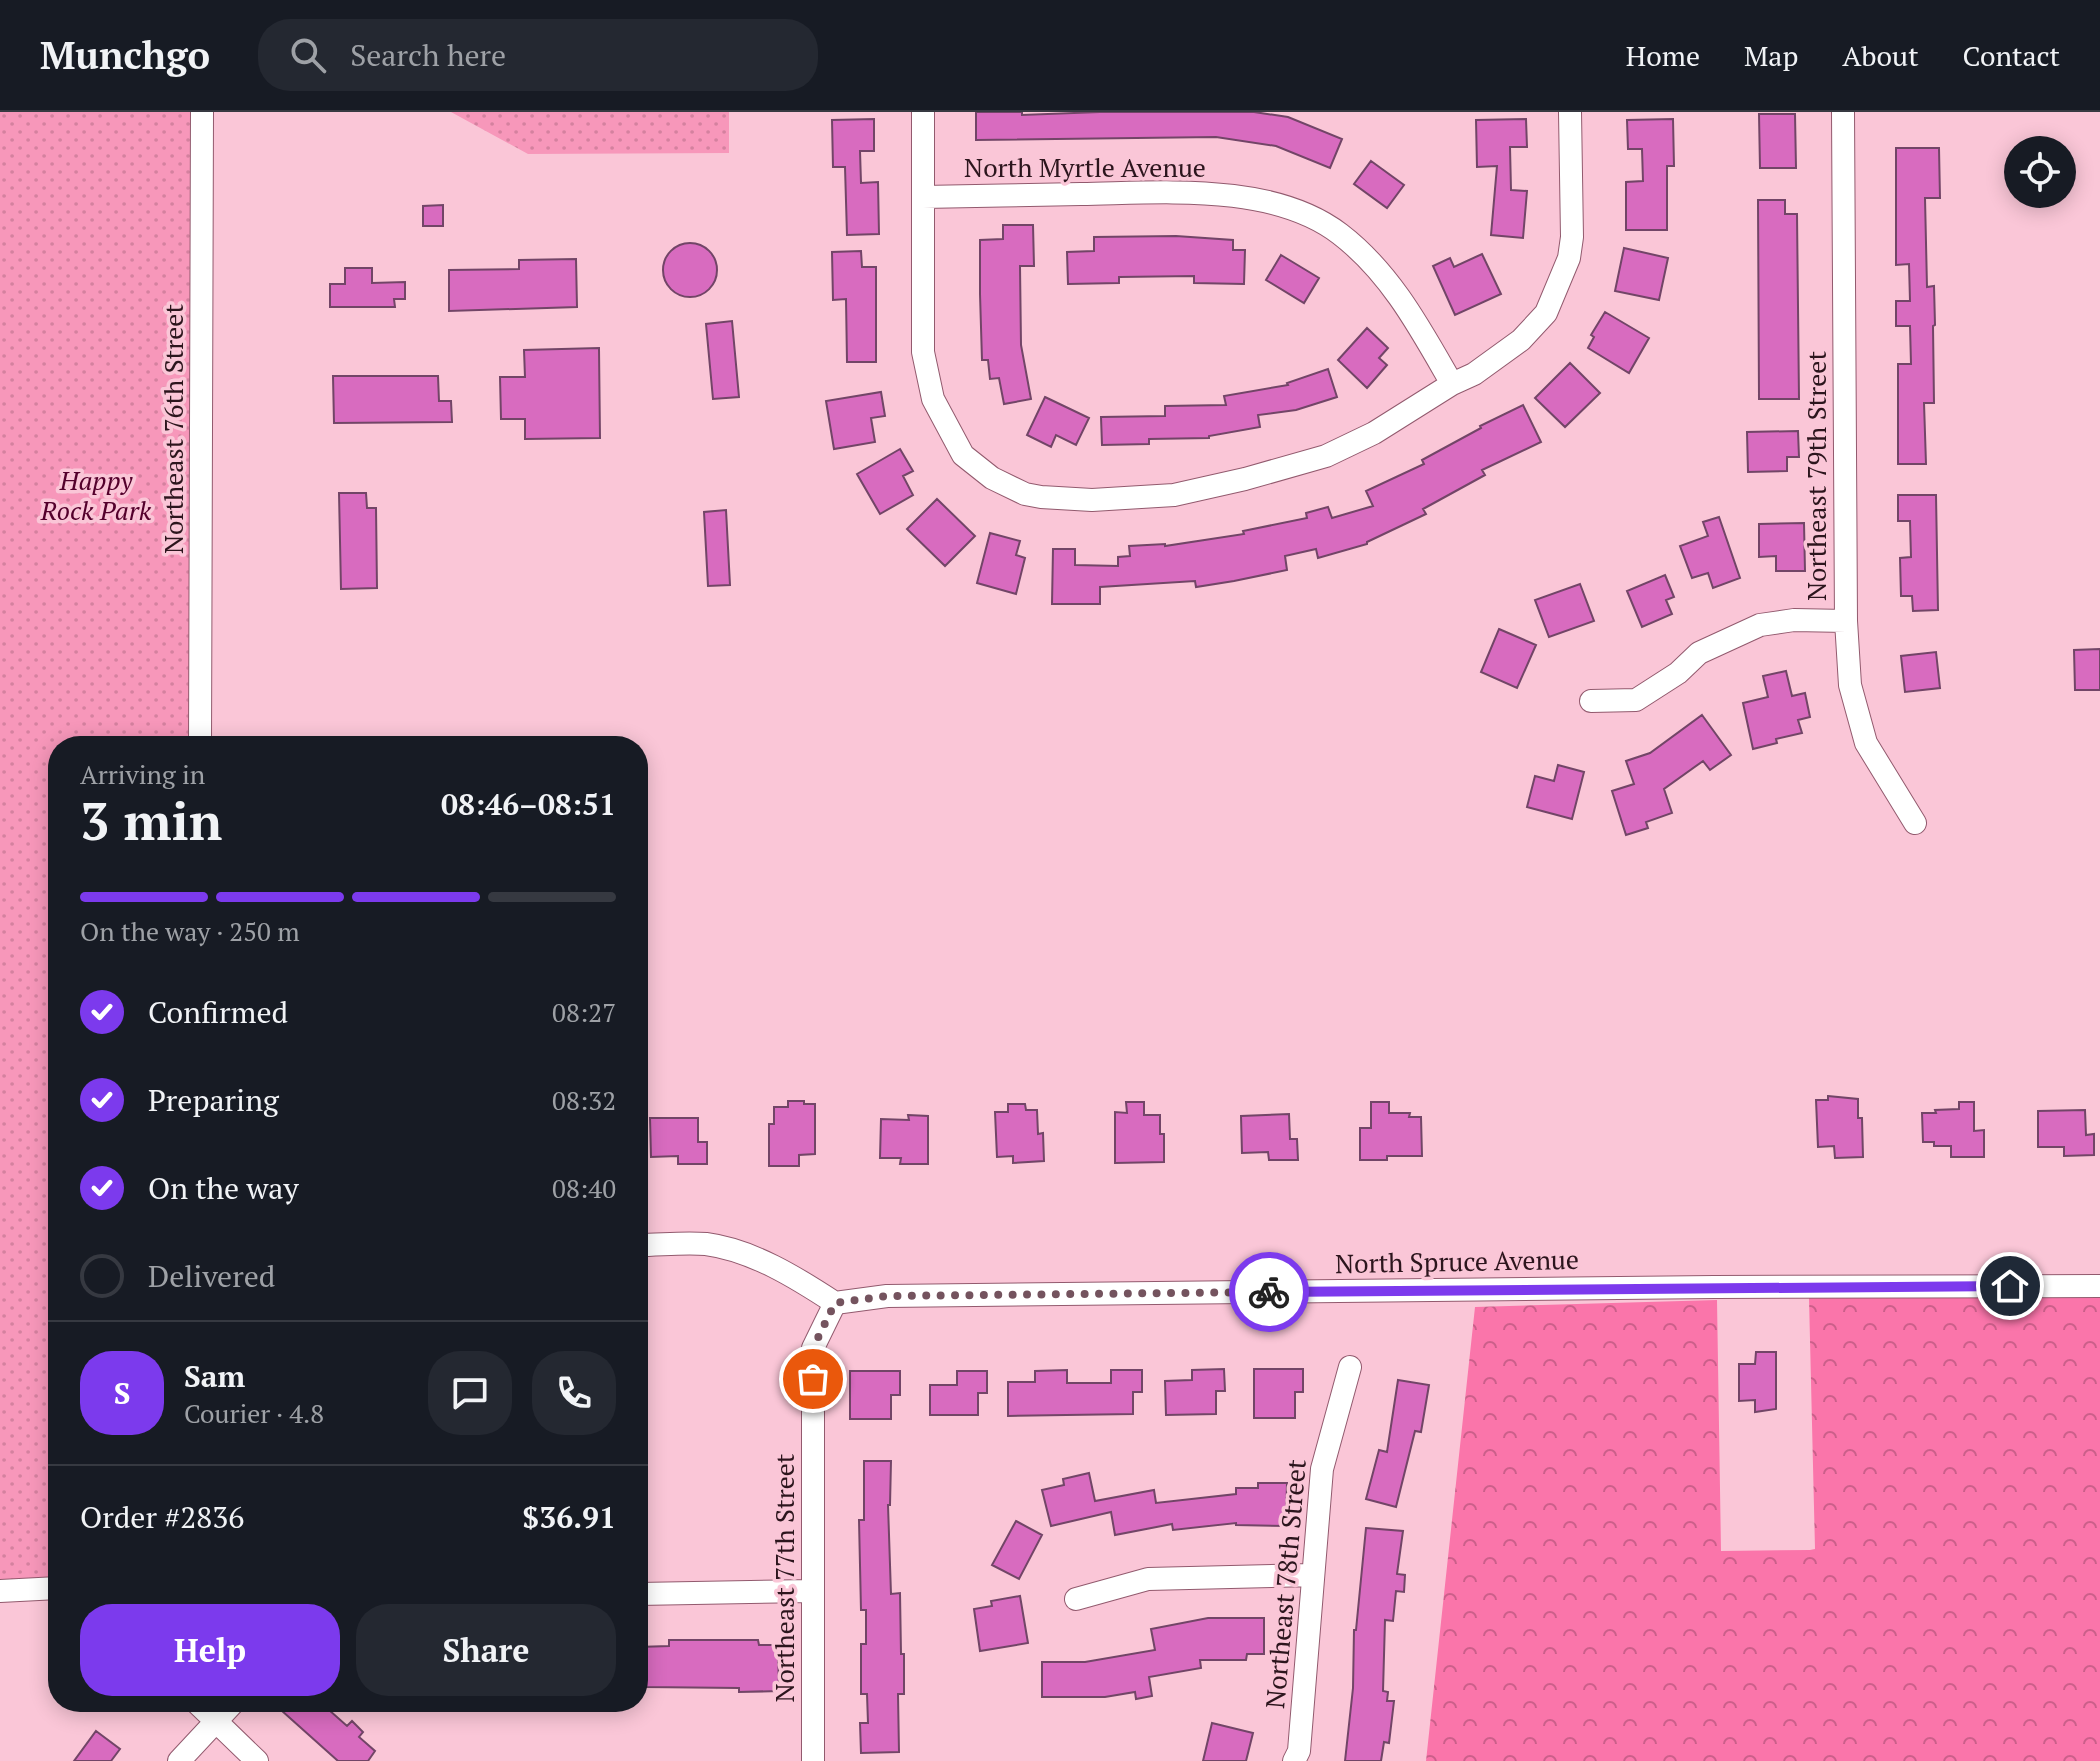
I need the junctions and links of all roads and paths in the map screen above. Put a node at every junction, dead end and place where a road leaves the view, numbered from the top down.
1 (202, 112) edge
2 (923, 112) edge
3 (1570, 112) edge
4 (1843, 112) edge
5 (923, 197) junction
6 (1452, 384) junction
7 (1846, 621) junction
8 (1591, 701) dead end
9 (200, 736) edge
10 (1915, 823) dead end
11 (648, 1245) edge
12 (2100, 1286) edge
13 (835, 1303) junction
14 (1350, 1367) dead end
15 (1313, 1575) junction
16 (48, 1589) edge
17 (0, 1591) edge
18 (811, 1591) junction
19 (648, 1594) edge
20 (1076, 1599) dead end
21 (207, 1712) edge
22 (224, 1712) edge
23 (216, 1720) junction
24 (179, 1761) edge
25 (257, 1761) edge
26 (813, 1761) edge
27 (1294, 1761) edge

1 - 9 street, Northeast 76th Street
2 - 5 street
3 - 6 street
4 - 7 street, Northeast 79th Street
5 - 6 street, North Myrtle Avenue
5 - 6 street
7 - 8 street
7 - 10 street, Northeast 79th Street
11 - 13 street
12 - 13 street, North Spruce Avenue
13 - 18 street, Northeast 77th Street
14 - 15 street, Northeast 78th Street
15 - 20 street
15 - 27 street, Northeast 78th Street
16 - 17 street
18 - 19 street
18 - 26 street, Northeast 77th Street
21 - 23 street
22 - 23 street
23 - 24 street
23 - 25 street

